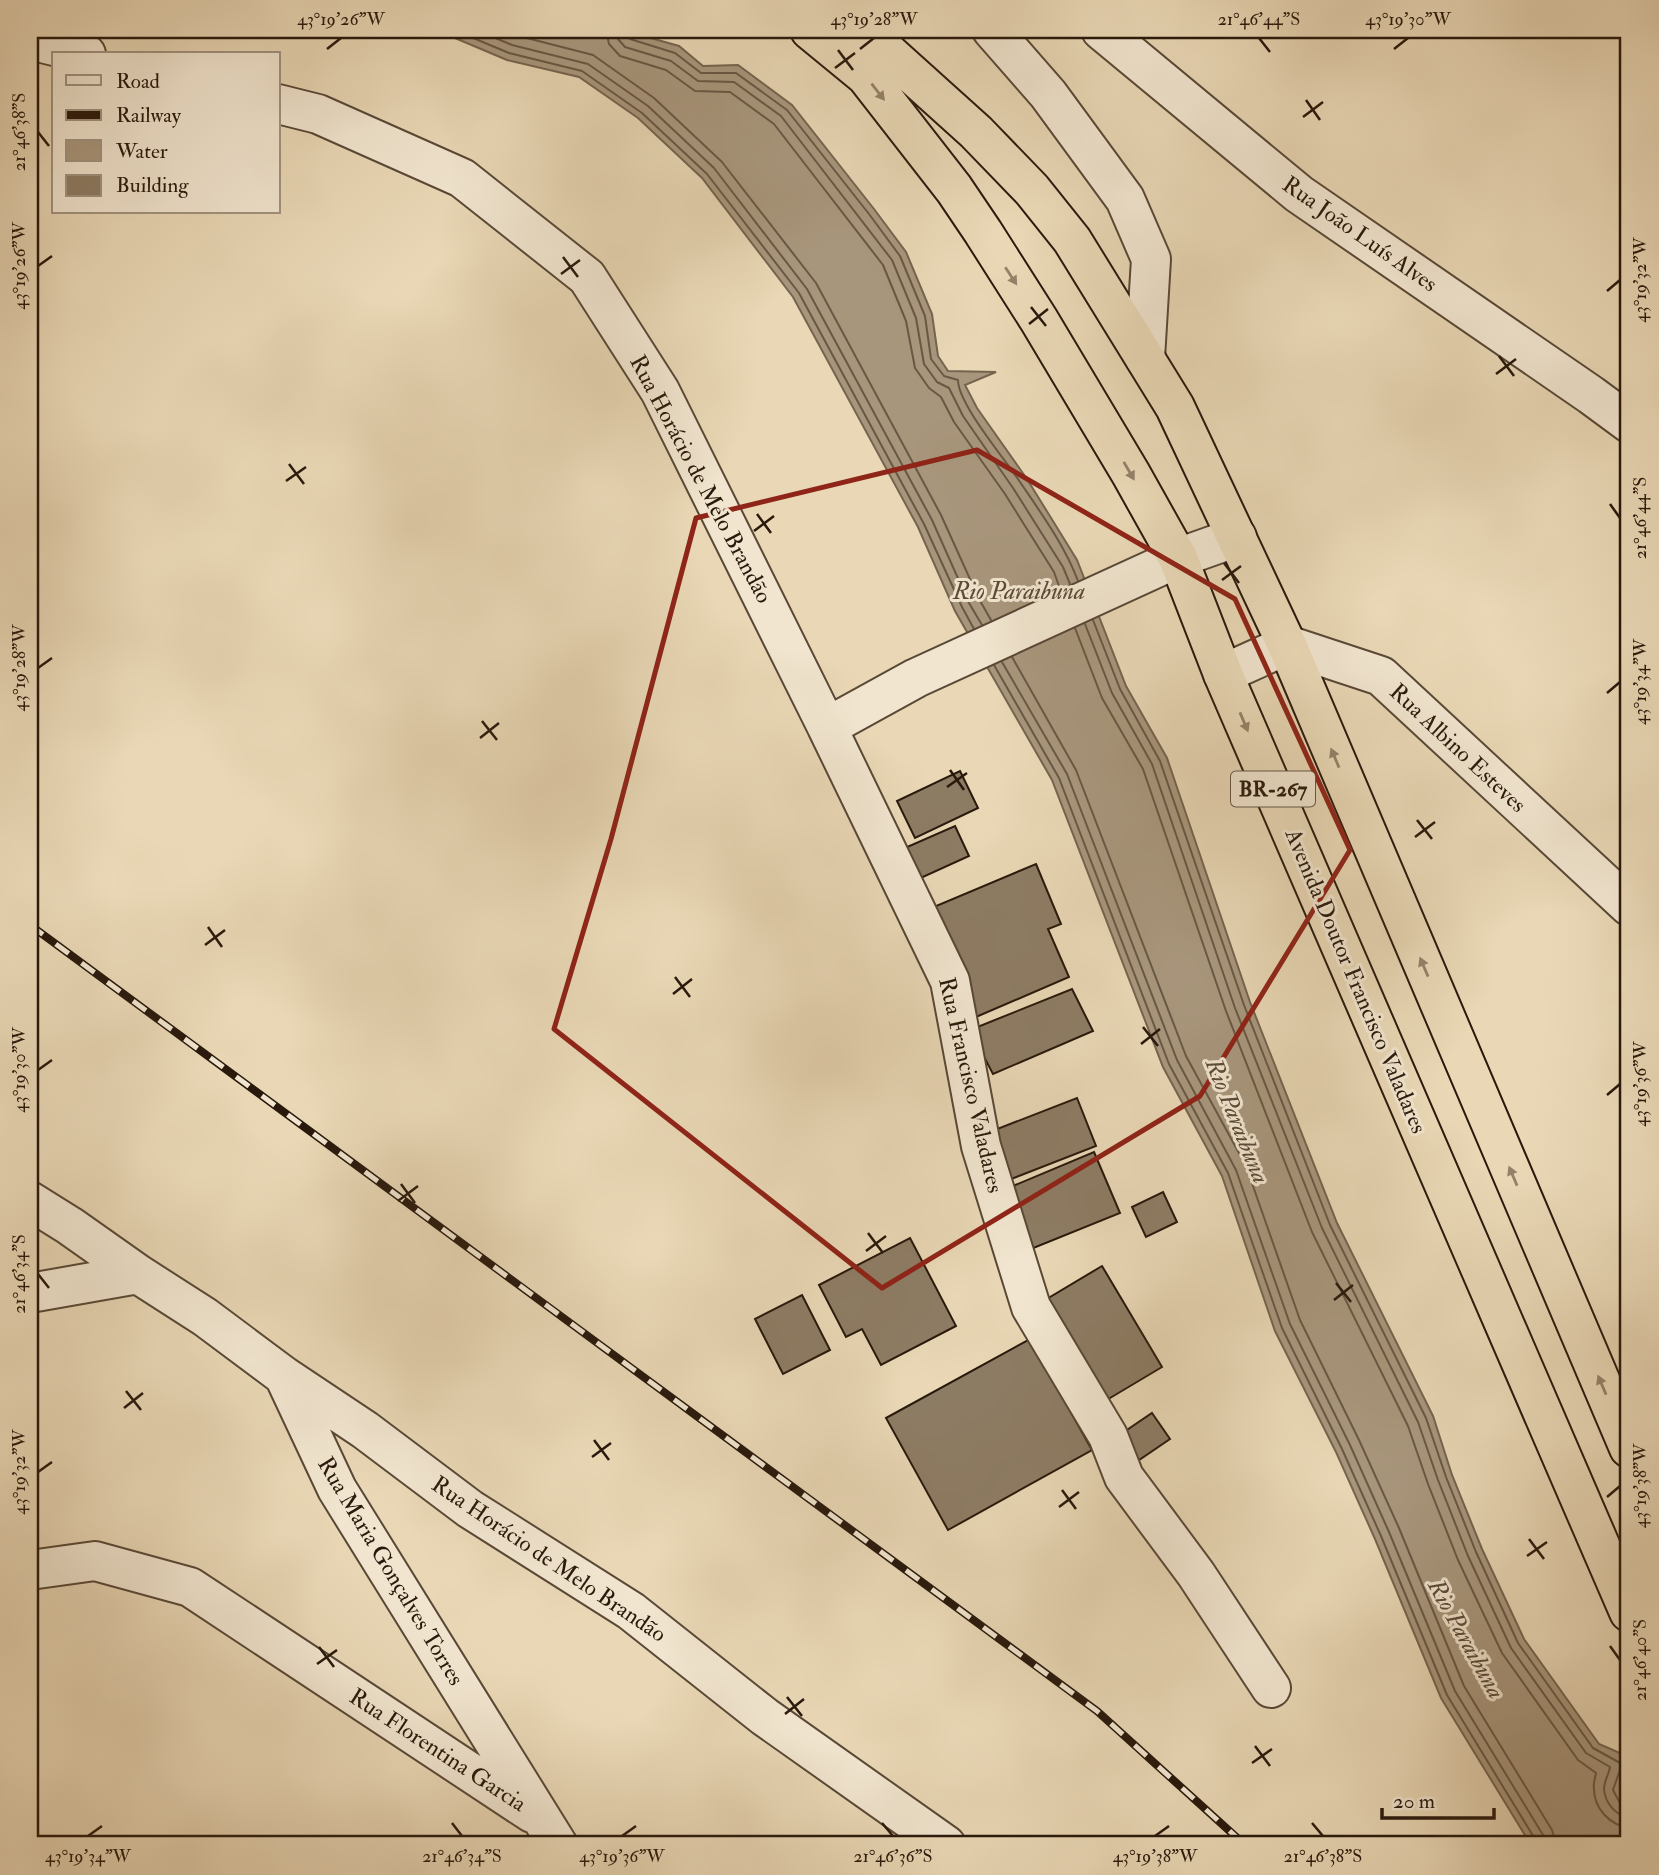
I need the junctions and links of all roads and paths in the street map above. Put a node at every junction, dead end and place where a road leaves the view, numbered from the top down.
1 (810, 30) edge
2 (857, 30) edge
3 (992, 30) edge
4 (1101, 30) edge
5 (30, 40) edge
6 (78, 52) edge
7 (280, 104) edge
8 (1145, 358) junction
9 (1629, 423) edge
10 (1237, 537) junction
11 (1178, 558) junction
12 (1287, 645) junction
13 (1223, 674) junction
14 (827, 727) junction
15 (1629, 906) edge
16 (30, 1201) edge
17 (138, 1274) junction
18 (30, 1293) edge
19 (284, 1376) junction
20 (1629, 1448) edge
21 (30, 1570) edge
22 (1629, 1612) edge
23 (1270, 1688) dead end
24 (550, 1832) edge
25 (946, 1845) edge

1 -> 11 highway, Avenida Doutor Francisco Valadares / BR-267
2 - 8 highway, BR-267
3 - 8 street
4 - 9 street, Rua João Luís Alves
5 - 6 street
7 - 14 street, Rua Horácio de Melo Brandão
8 - 10 highway, BR-267
10 - 11 street
10 - 12 highway, BR-267
11 - 13 highway, Avenida Doutor Francisco Valadares / BR-267
11 - 14 street
12 - 13 street
12 - 15 street, Rua Albino Esteves
20 -> 12 highway, BR-267
13 -> 22 highway, Avenida Doutor Francisco Valadares / BR-267
14 - 23 street, Rua Francisco Valadares
16 - 17 street, Rua Maria Gonçalves Torres
17 - 18 street
17 - 19 street, Rua Maria Gonçalves Torres
19 - 24 street, Rua Maria Gonçalves Torres
19 - 25 street, Rua Horácio de Melo Brandão
21 - 24 street, Rua Florentina Garcia

